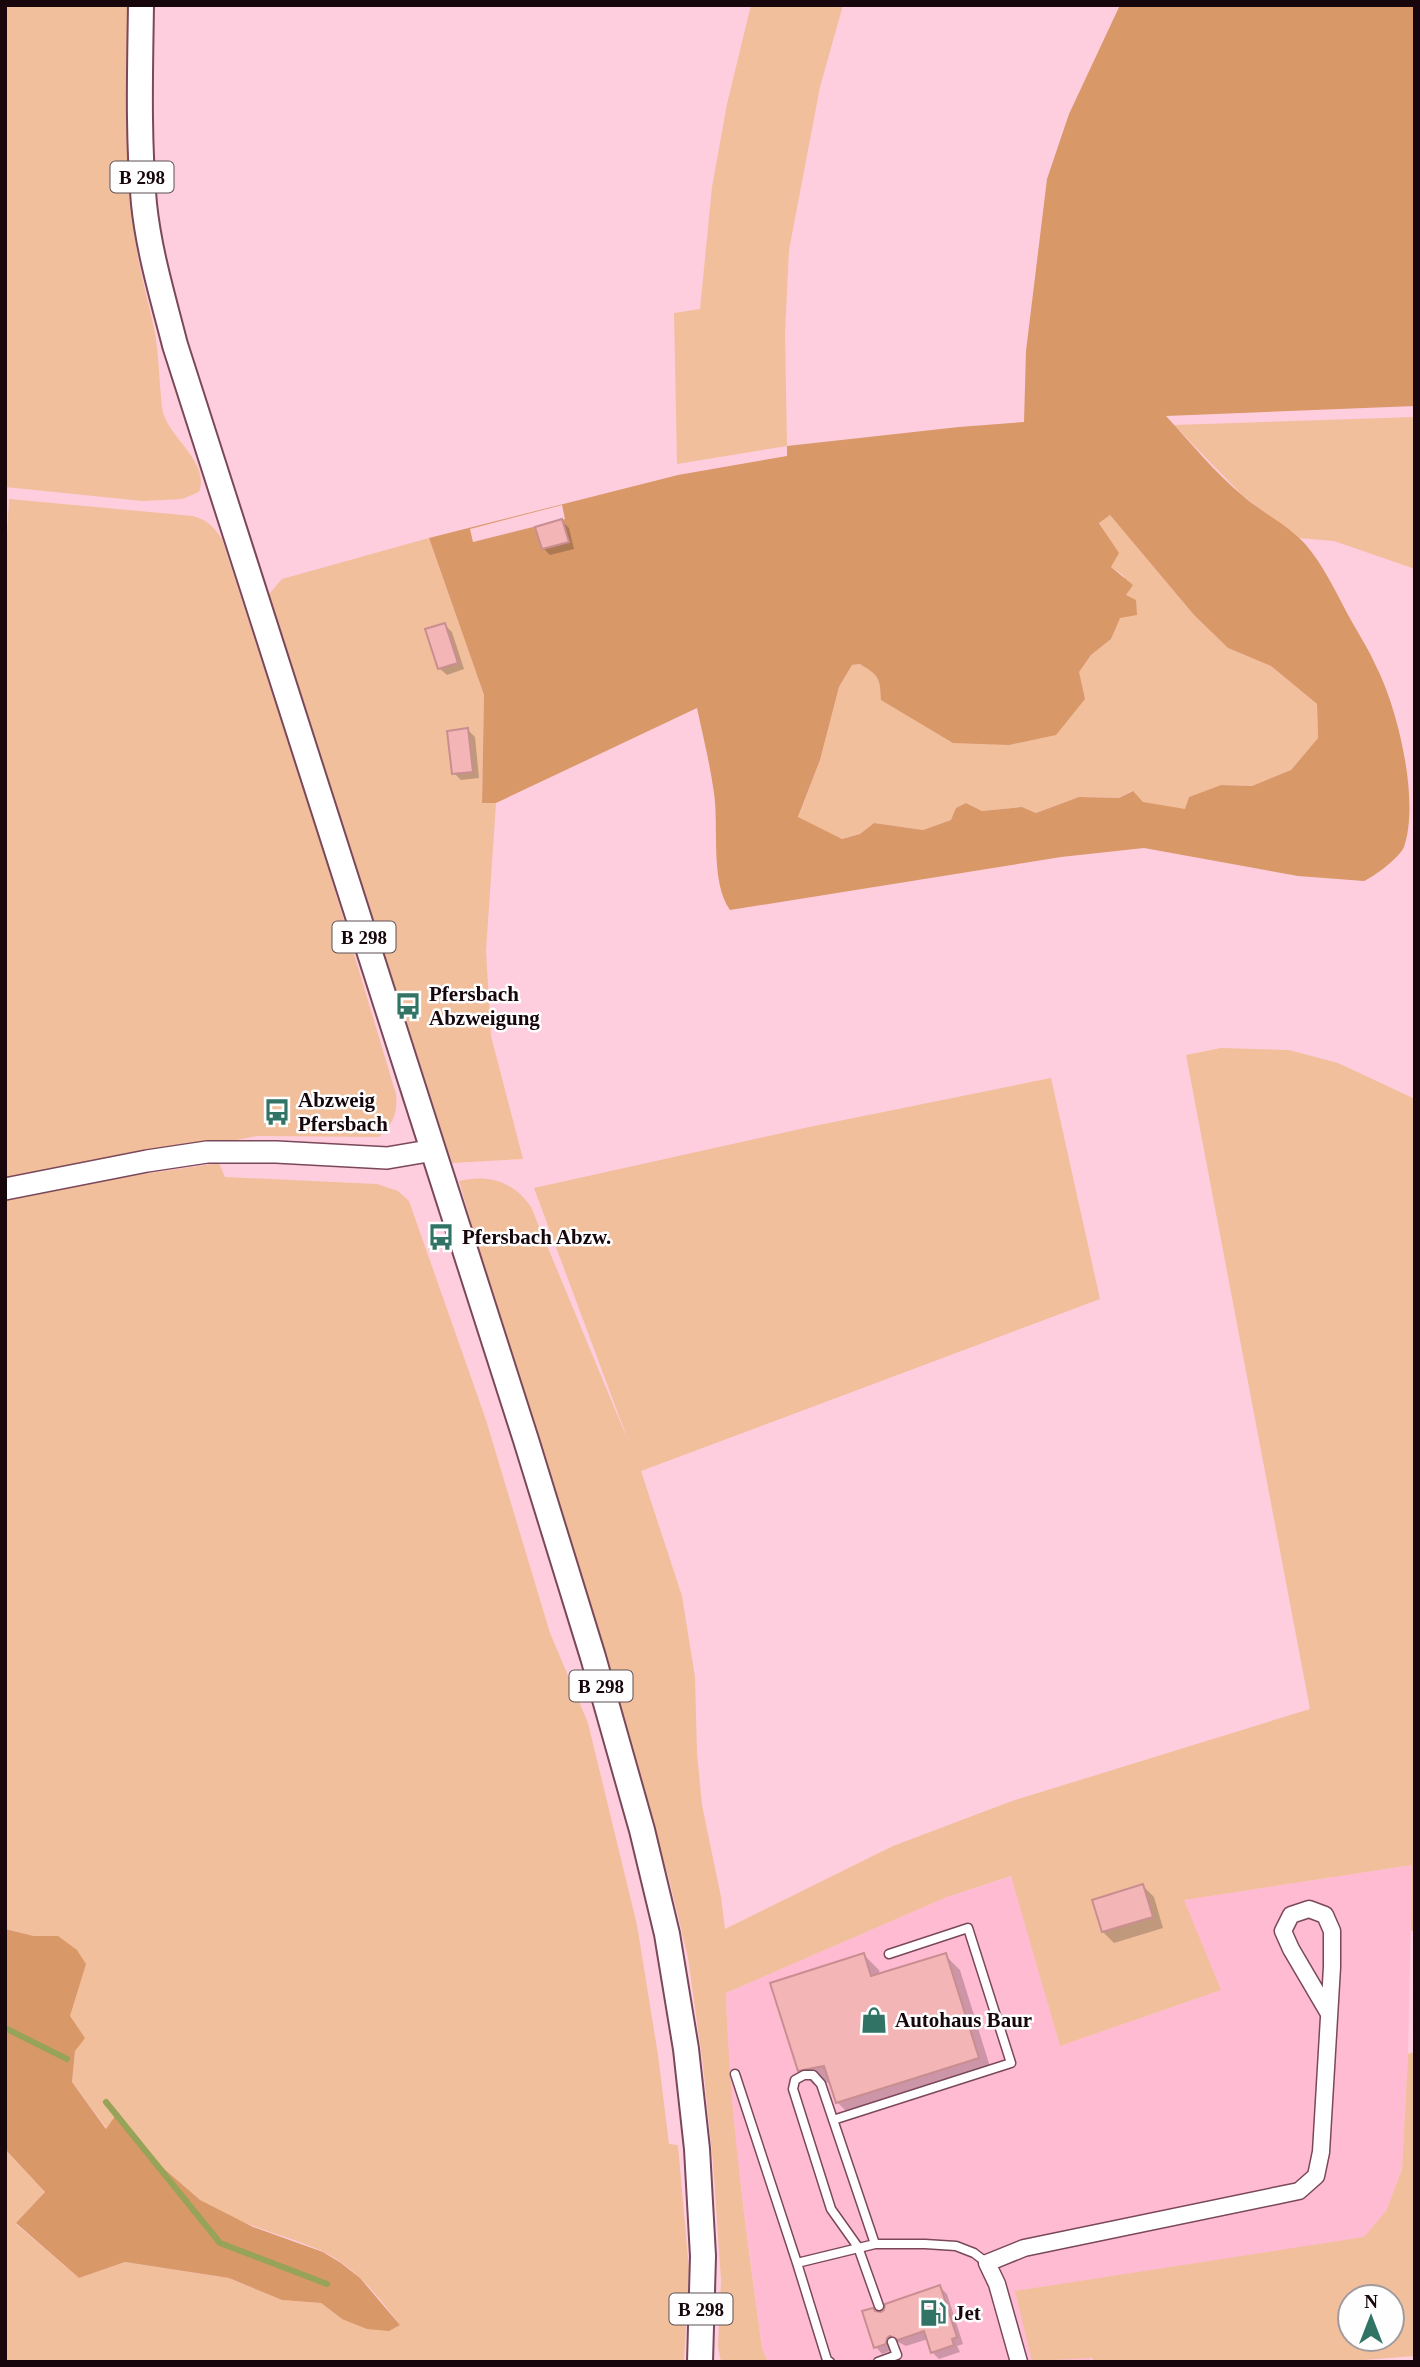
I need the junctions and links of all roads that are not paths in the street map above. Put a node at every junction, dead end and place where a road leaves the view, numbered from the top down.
1 (141, 5) edge
2 (434, 1150) junction
3 (5, 1189) edge
4 (889, 1954) dead end
5 (1328, 2012) junction
6 (735, 2074) dead end
7 (833, 2120) junction
8 (875, 2244) junction
9 (858, 2248) junction
10 (797, 2263) junction
11 (987, 2263) junction
12 (879, 2306) dead end
13 (892, 2342) dead end
14 (700, 2362) edge
15 (830, 2362) edge
16 (878, 2362) edge
17 (1019, 2362) edge

1 - 2 main road, B 298
2 - 3 main road
2 - 14 main road, B 298
4 - 7 lane
5 - 5 street
5 - 11 street
6 - 10 lane
7 - 8 lane
7 - 9 lane
8 - 9 lane
8 - 11 lane
9 - 10 lane
9 - 12 lane
10 - 15 lane
11 - 17 street
13 - 16 lane

